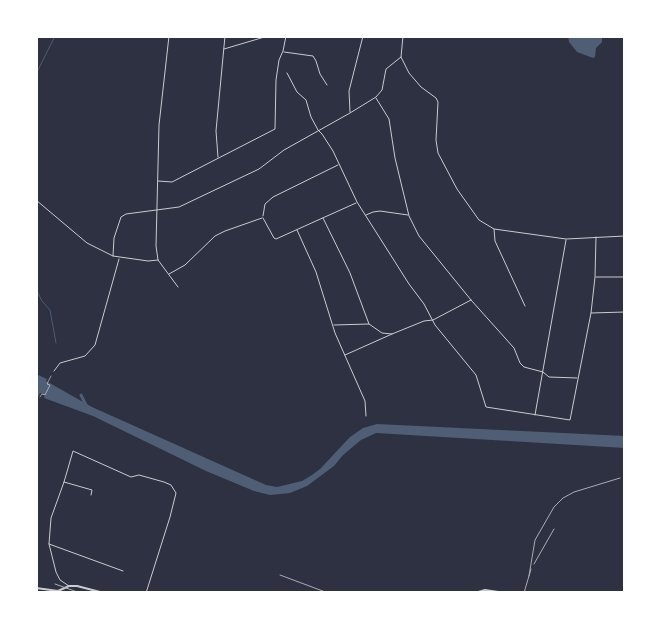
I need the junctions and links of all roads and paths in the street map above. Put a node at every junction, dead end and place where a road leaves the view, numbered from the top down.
1 (169, 36) edge
2 (225, 36) edge
3 (268, 36) edge
4 (286, 36) edge
5 (363, 36) edge
6 (403, 36) edge
7 (224, 49) junction
8 (283, 52) junction
9 (401, 57) junction
10 (287, 74) dead end
11 (327, 85) dead end
12 (376, 97) junction
13 (350, 113) junction
14 (318, 130) junction
15 (218, 157) junction
16 (339, 164) junction
17 (158, 182) junction
18 (36, 200) edge
19 (357, 202) junction
20 (157, 210) junction
21 (365, 215) junction
22 (409, 216) junction
23 (263, 218) junction
24 (323, 218) junction
25 (494, 228) junction
26 (297, 230) junction
27 (625, 236) edge
28 (596, 237) junction
29 (566, 239) junction
30 (113, 256) junction
31 (119, 258) junction
32 (158, 260) junction
33 (169, 274) junction
34 (595, 277) junction
35 (625, 277) edge
36 (178, 287) dead end
37 (472, 300) junction
38 (525, 306) dead end
39 (625, 312) edge
40 (591, 313) junction
41 (433, 320) junction
42 (369, 324) junction
43 (333, 325) junction
44 (392, 334) junction
45 (344, 356) junction
46 (54, 370) dead end
47 (543, 372) junction
48 (51, 376) dead end
49 (578, 378) junction
50 (40, 398) dead end
51 (535, 415) junction
52 (366, 416) dead end
53 (64, 482) junction
54 (91, 494) dead end
55 (49, 544) junction
56 (123, 572) dead end
57 (69, 586) junction
58 (36, 588) edge
59 (490, 592) edge
60 (104, 593) edge
61 (146, 593) edge
62 (475, 593) edge
63 (505, 593) edge

1 - 17 street
2 - 7 street
3 - 7 street
4 - 8 street
5 - 13 street
6 - 9 street
7 - 15 street
8 - 11 street
8 - 15 street
9 - 12 street
9 - 25 street
10 - 14 street
12 - 13 street
12 - 22 street
13 - 14 street
14 - 16 street
14 - 20 street
15 - 17 street
16 - 19 street
16 - 23 street
17 - 20 street
18 - 30 street
19 - 21 street
19 - 24 street
20 - 30 street
20 - 32 street
21 - 22 street
21 - 41 street
22 - 37 street
23 - 26 street
23 - 33 street
24 - 26 street
24 - 42 street
25 - 29 street
25 - 38 street
26 - 43 street
27 - 28 street
28 - 29 street
28 - 34 street
29 - 47 street
30 - 31 street
31 - 32 street
31 - 46 street
32 - 33 street
33 - 36 street
34 - 35 street
34 - 40 street
37 - 41 street
37 - 47 street
39 - 40 street
40 - 49 street
41 - 44 street
41 - 51 street
42 - 43 street
42 - 44 street
43 - 45 street
44 - 45 street
45 - 52 street
47 - 49 street
47 - 51 street
48 - 50 path
49 - 51 street
53 - 54 street
53 - 55 street
53 - 61 street
55 - 56 street
55 - 57 street
57 - 58 street
57 - 60 street
59 - 62 street
59 - 63 street

